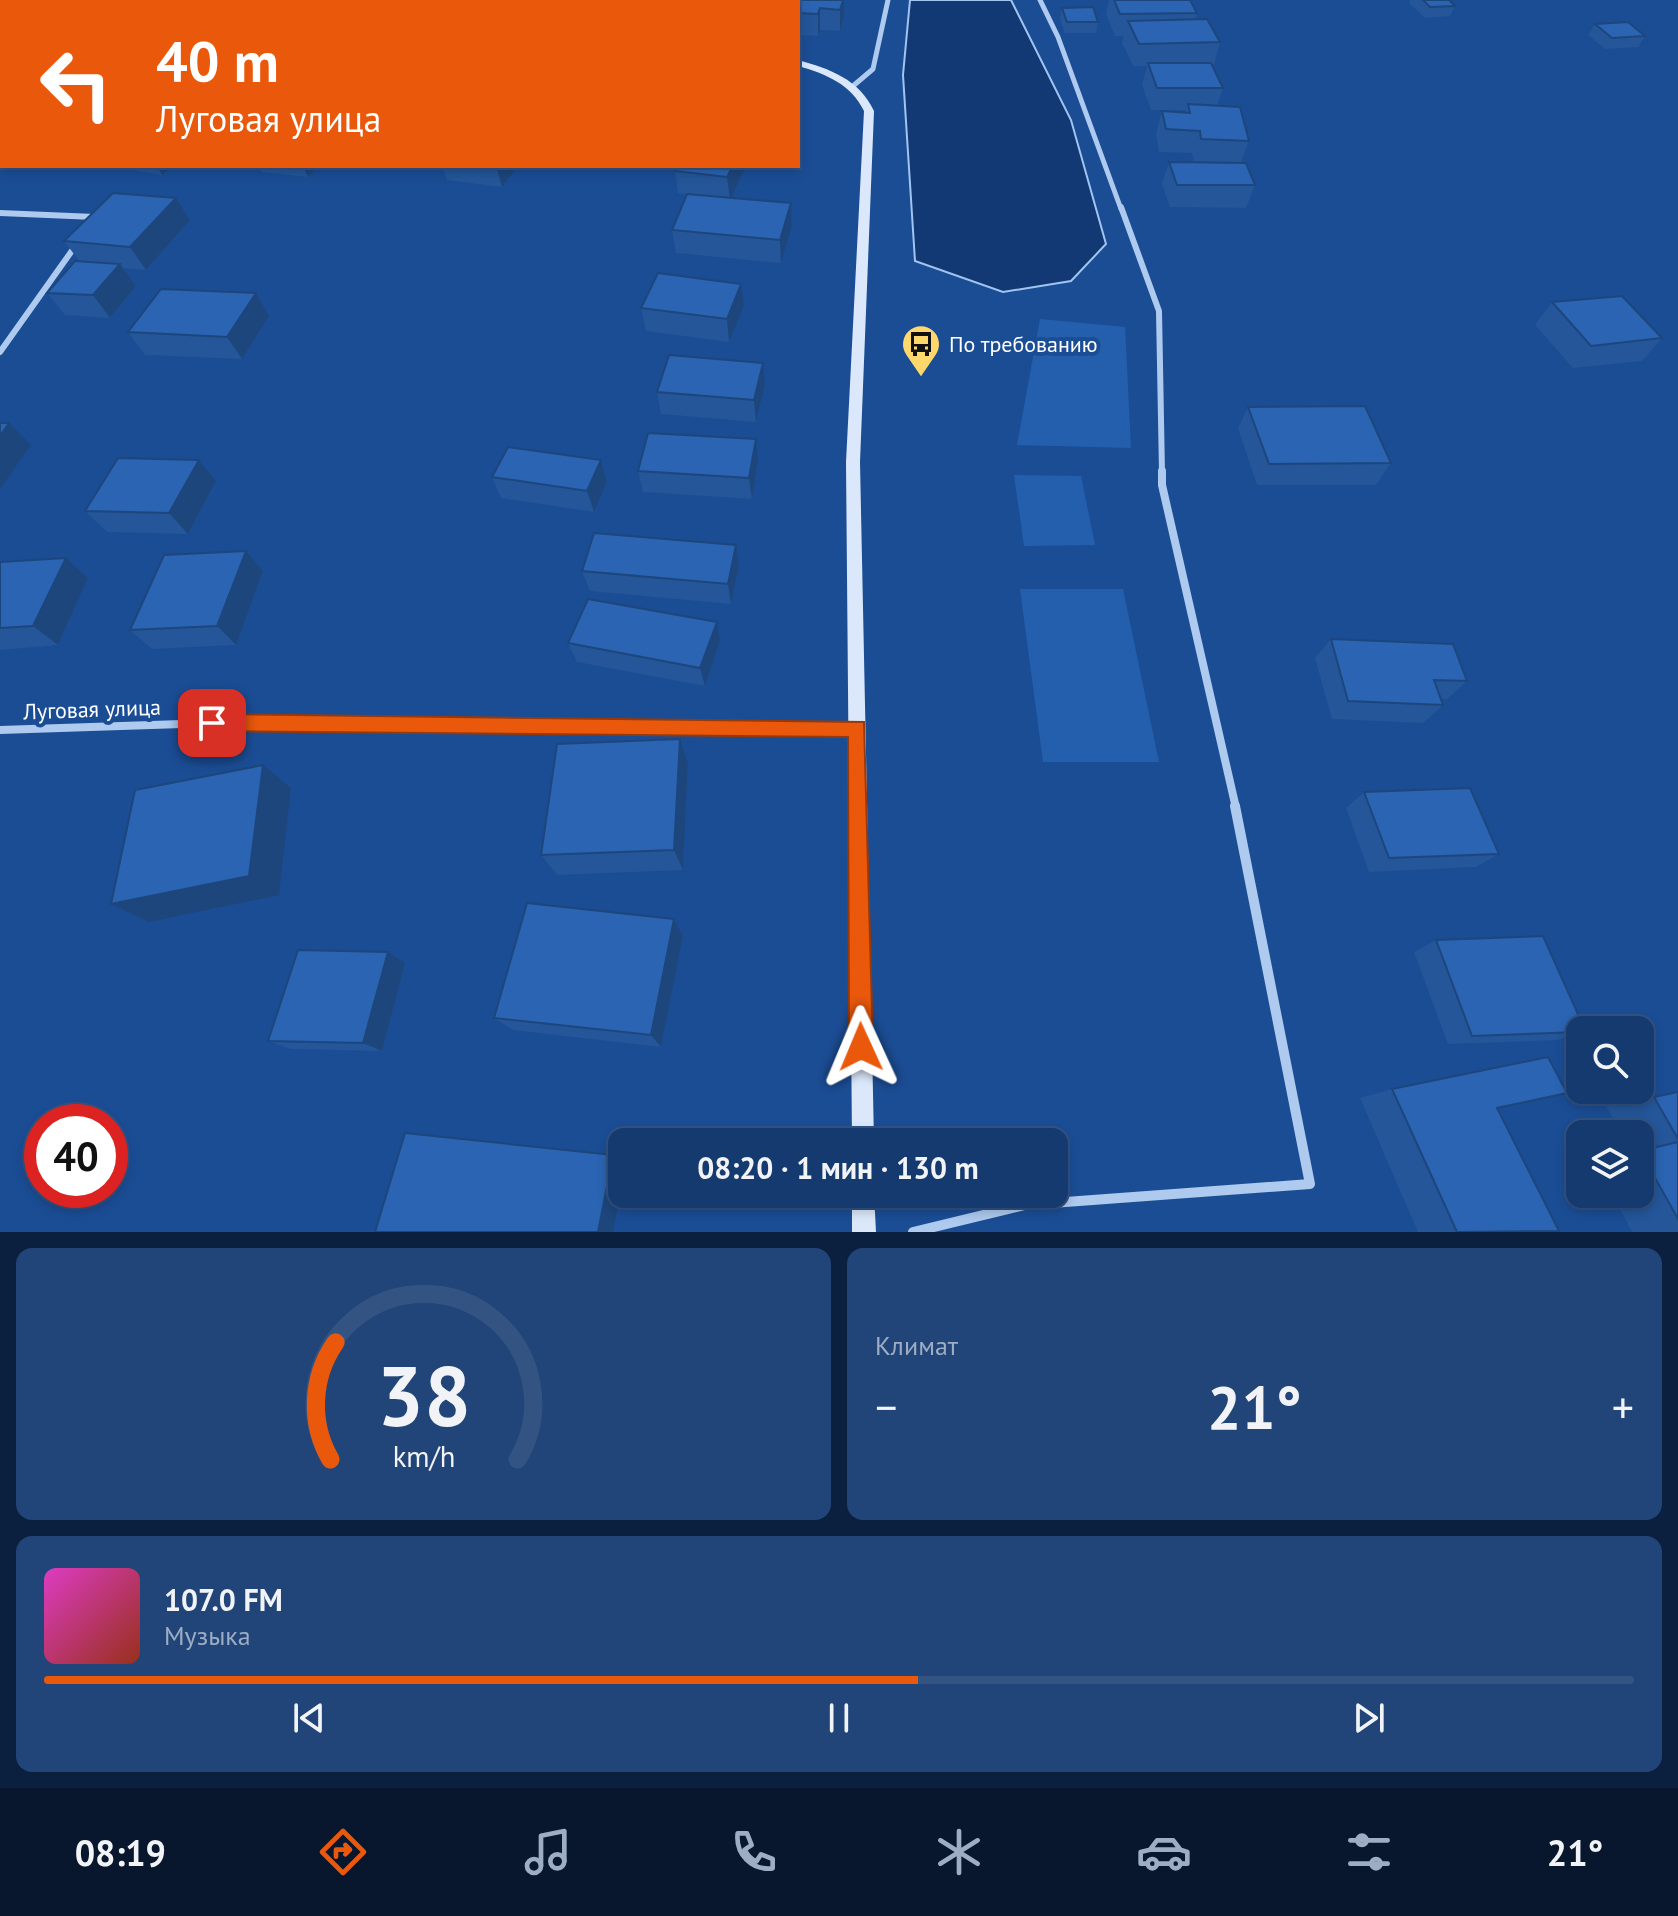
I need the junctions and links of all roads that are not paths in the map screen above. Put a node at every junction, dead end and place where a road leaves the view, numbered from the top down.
1 (888, 0) edge
2 (1040, 0) edge
3 (800, 64) edge
4 (853, 86) junction
5 (0, 213) edge
6 (88, 228) edge
7 (79, 240) edge
8 (0, 352) edge
9 (857, 728) junction
10 (0, 730) edge
11 (863, 1128) edge
12 (863, 1208) edge
13 (864, 1232) edge
14 (913, 1232) edge

1 - 4 street
2 - 14 street
3 - 4 street
4 - 9 street
5 - 6 street
7 - 8 street
9 - 10 street, Луговая улица
9 - 11 street
12 - 13 street

